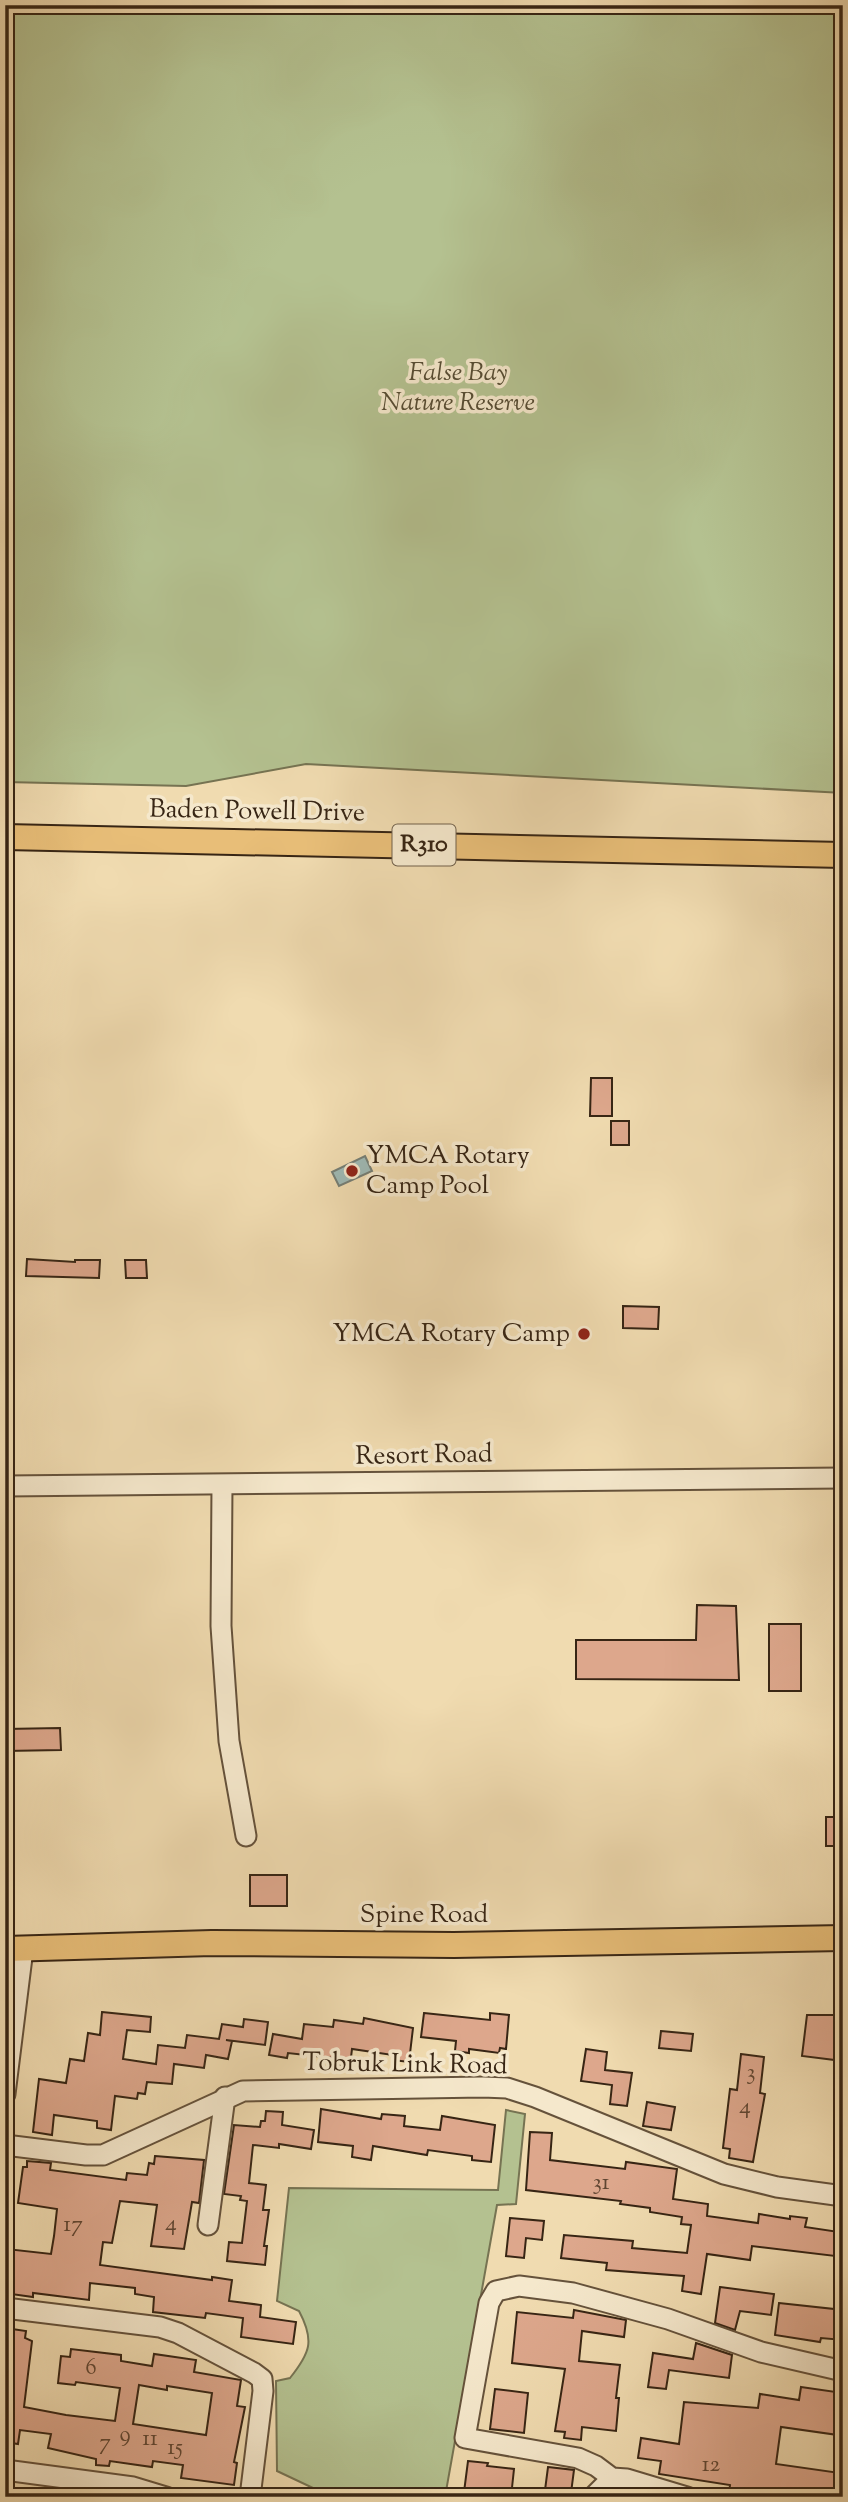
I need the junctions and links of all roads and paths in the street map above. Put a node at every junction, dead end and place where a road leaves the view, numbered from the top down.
1 (5, 837) edge
2 (843, 856) edge
3 (843, 1478) edge
4 (222, 1485) junction
5 (5, 1486) edge
6 (246, 1836) dead end
7 (843, 1938) edge
8 (14, 1949) edge
9 (5, 2094) edge
10 (225, 2097) junction
11 (5, 2145) edge
12 (843, 2196) edge
13 (208, 2225) dead end
14 (5, 2308) edge
15 (843, 2371) edge
16 (5, 2470) edge
17 (612, 2478) junction
18 (166, 2497) edge
19 (250, 2497) edge
20 (593, 2497) edge
21 (687, 2497) edge

1 - 2 main road, Baden Powell Drive / R310
3 - 4 street, Resort Road
4 - 5 street, Resort Road
4 - 6 street
7 - 8 main road, Spine Road
8 - 9 street
10 - 11 street, Tobruk Link Road
10 - 12 street, Tobruk Link Road
10 - 13 street
14 - 19 street
15 - 17 street
16 - 18 street
17 - 20 street
17 - 21 street

